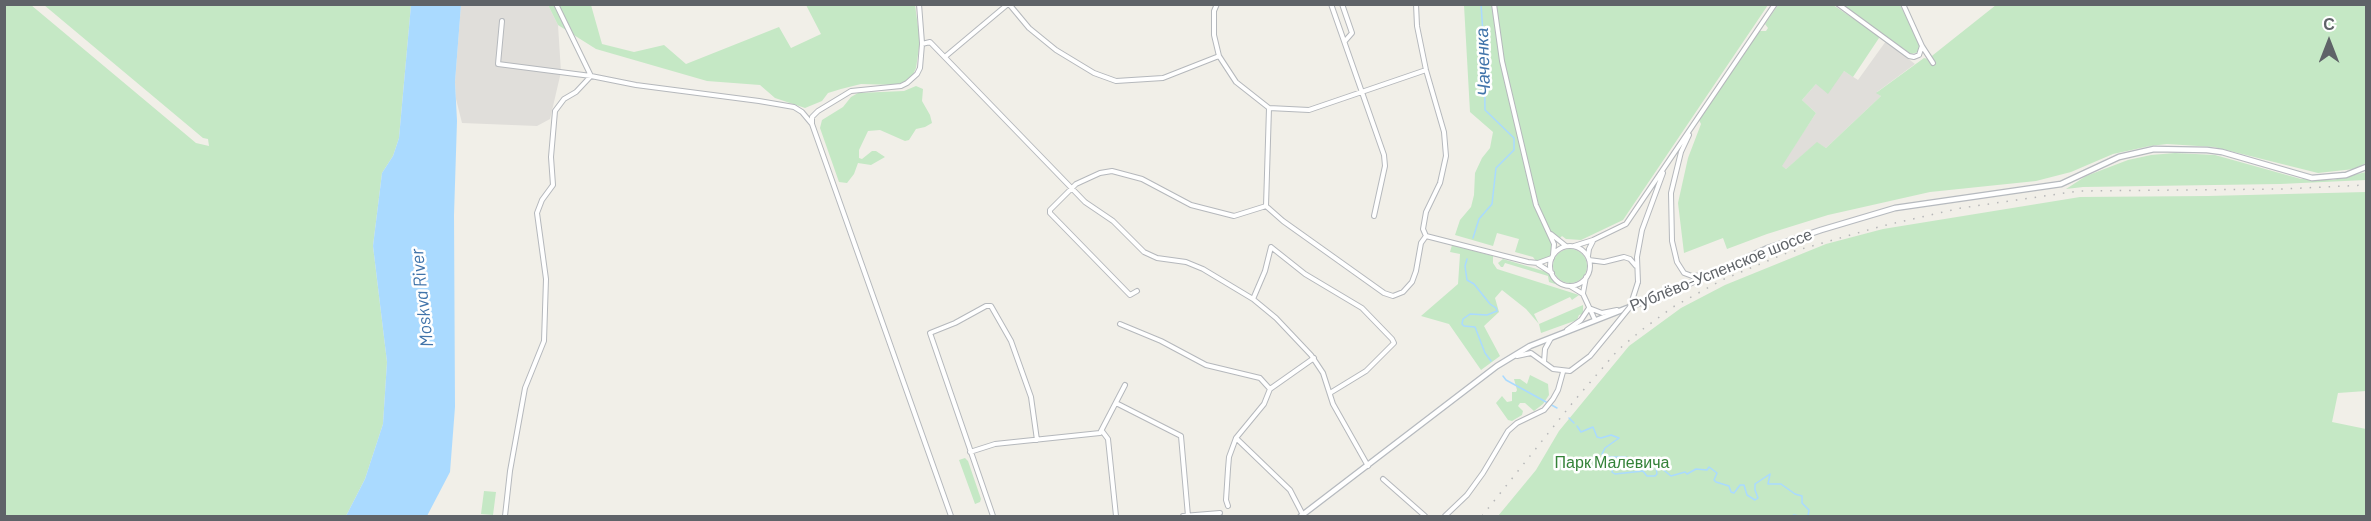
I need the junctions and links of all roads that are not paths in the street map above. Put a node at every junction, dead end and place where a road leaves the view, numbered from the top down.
1 (556, 4) edge
2 (919, 4) edge
3 (1009, 4) edge
4 (1217, 4) edge
5 (1330, 4) edge
6 (1342, 4) edge
7 (1416, 4) edge
8 (1494, 4) edge
9 (1775, 4) edge
10 (1838, 4) edge
11 (1904, 4) edge
12 (502, 21) dead end
13 (1345, 41) junction
14 (922, 44) junction
15 (1922, 46) junction
16 (946, 56) junction
17 (1220, 56) junction
18 (1933, 63) dead end
19 (1426, 70) junction
20 (591, 76) junction
21 (1363, 92) junction
22 (1269, 108) junction
23 (1695, 123) junction
24 (812, 124) junction
25 (1665, 167) junction
26 (2367, 167) edge
27 (1071, 187) junction
28 (1266, 206) junction
29 (1374, 216) dead end
30 (1548, 232) junction
31 (1426, 236) junction
32 (1593, 240) junction
33 (1566, 246) junction
34 (1574, 246) junction
35 (1553, 256) junction
36 (1588, 259) junction
37 (1604, 262) junction
38 (1538, 263) junction
39 (1637, 269) junction
40 (1552, 273) junction
41 (1715, 273) junction
42 (1587, 275) junction
43 (1566, 285) junction
44 (1137, 291) dead end
45 (1583, 294) junction
46 (1253, 299) junction
47 (1589, 307) junction
48 (1626, 308) junction
49 (1595, 320) junction
50 (1120, 324) dead end
51 (1565, 331) junction
52 (1552, 336) junction
53 (1314, 358) junction
54 (1504, 360) junction
55 (1545, 362) junction
56 (1563, 372) junction
57 (1125, 385) dead end
58 (1270, 388) junction
59 (1329, 394) junction
60 (1116, 403) junction
61 (1102, 431) junction
62 (1236, 438) junction
63 (1037, 440) junction
64 (970, 452) junction
65 (1368, 467) junction
66 (1383, 479) dead end
67 (1228, 506) dead end
68 (1220, 513) dead end
69 (505, 516) edge
70 (951, 516) edge
71 (993, 516) edge
72 (1116, 516) edge
73 (1183, 516) edge
74 (1188, 516) edge
75 (1302, 516) edge
76 (1425, 516) edge
77 (1445, 516) edge

1 - 20 street
2 - 14 street
3 - 16 street
3 - 17 street
4 - 17 street
5 - 13 street
6 - 13 street
7 - 19 street
8 - 30 street
9 - 23 street
10 - 15 street
11 - 15 street
12 - 20 street
13 - 21 street
14 - 16 street
14 - 24 street
15 - 18 street
16 - 27 street
17 - 22 street
19 - 21 street
19 - 31 street
20 - 24 street
20 - 69 street
21 - 22 street
21 - 29 street
22 - 28 street
23 - 25 street
23 - 41 street
24 - 70 street
25 - 32 street
25 - 39 street
26 - 41 main road, Рублёво-Успенское шоссе
27 - 28 street
27 - 44 street
27 - 46 street
28 - 31 street
30 - 33 street
30 - 35 street
31 - 38 street
32 - 34 street
32 - 36 street
33 - 34 street
33 - 35 street
34 - 36 street
35 - 38 street
35 - 40 street
36 - 37 street
36 - 42 street
37 - 39 street
37 - 42 street
38 - 40 street
39 - 56 street, bridge
40 - 43 street
41 - 48 main road, Рублёво-Успенское шоссе
42 - 43 street
42 - 45 street
43 - 45 street
45 - 47 street
46 - 53 street
46 - 59 street
47 - 48 street
47 - 49 street
47 - 51 street
48 - 49 main road, Рублёво-Успенское шоссе
49 - 51 main road, Рублёво-Успенское шоссе
50 - 58 street
51 - 52 main road, Рублёво-Успенское шоссе
52 - 54 main road, Рублёво-Успенское шоссе
52 - 55 street
53 - 58 street
53 - 59 street
54 - 55 street
54 - 65 main road, Рублёво-Успенское шоссе
55 - 56 street
56 - 77 street
57 - 60 street
58 - 62 street
59 - 65 street
60 - 61 street
60 - 74 street
61 - 63 street
61 - 72 street
62 - 67 street
62 - 75 street
63 - 64 street
63 - 64 street
64 - 71 street
65 - 75 main road, Рублёво-Успенское шоссе
66 - 76 street
68 - 74 street
73 - 74 street

